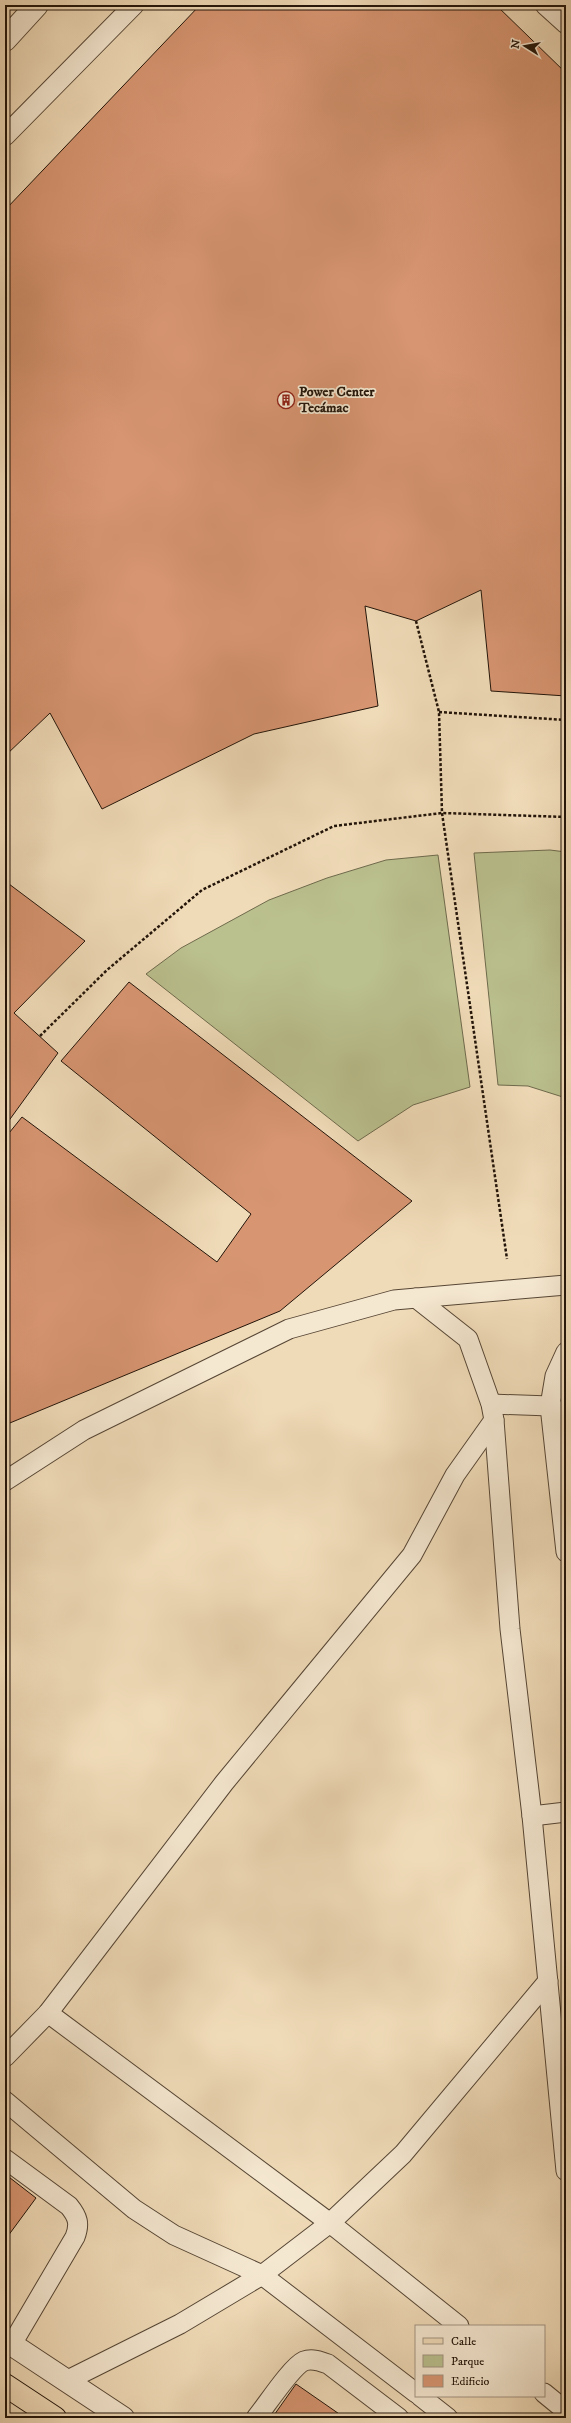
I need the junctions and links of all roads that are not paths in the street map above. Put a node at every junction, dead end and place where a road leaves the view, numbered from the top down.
1 (37, 5) edge
2 (134, 5) edge
3 (545, 5) edge
4 (566, 24) edge
5 (5, 40) edge
6 (5, 136) edge
7 (566, 1284) edge
8 (416, 1298) junction
9 (566, 1352) edge
10 (550, 1406) junction
11 (492, 1412) junction
12 (566, 1416) edge
13 (5, 1481) edge
14 (566, 1552) edge
15 (566, 1812) edge
16 (532, 1816) junction
17 (548, 1981) junction
18 (48, 2012) junction
19 (5, 2057) edge
20 (5, 2101) edge
21 (5, 2159) edge
22 (566, 2171) edge
23 (330, 2223) junction
24 (262, 2275) junction
25 (459, 2325) edge
26 (8, 2342) edge
27 (68, 2380) junction
28 (5, 2384) edge
29 (415, 2392) edge
30 (545, 2394) edge
31 (421, 2397) edge
32 (566, 2411) edge
33 (54, 2418) edge
34 (123, 2418) edge
35 (256, 2418) edge
36 (399, 2418) edge
37 (448, 2418) edge

1 - 5 street
2 - 6 lane
3 - 4 lane
7 - 8 lane
8 - 11 lane
8 - 13 lane
9 - 10 lane
10 - 11 lane
10 - 12 lane
10 - 14 lane
11 - 16 lane
11 - 18 lane
15 - 16 lane
16 - 17 lane
17 - 22 lane
17 - 23 lane
18 - 19 lane
18 - 23 lane
20 - 24 lane
21 - 26 lane
23 - 24 lane
23 - 25 lane
24 - 27 lane
24 - 29 lane
26 - 27 street
27 - 34 street
28 - 33 main road
30 - 32 lane
31 - 37 lane
35 - 36 lane

